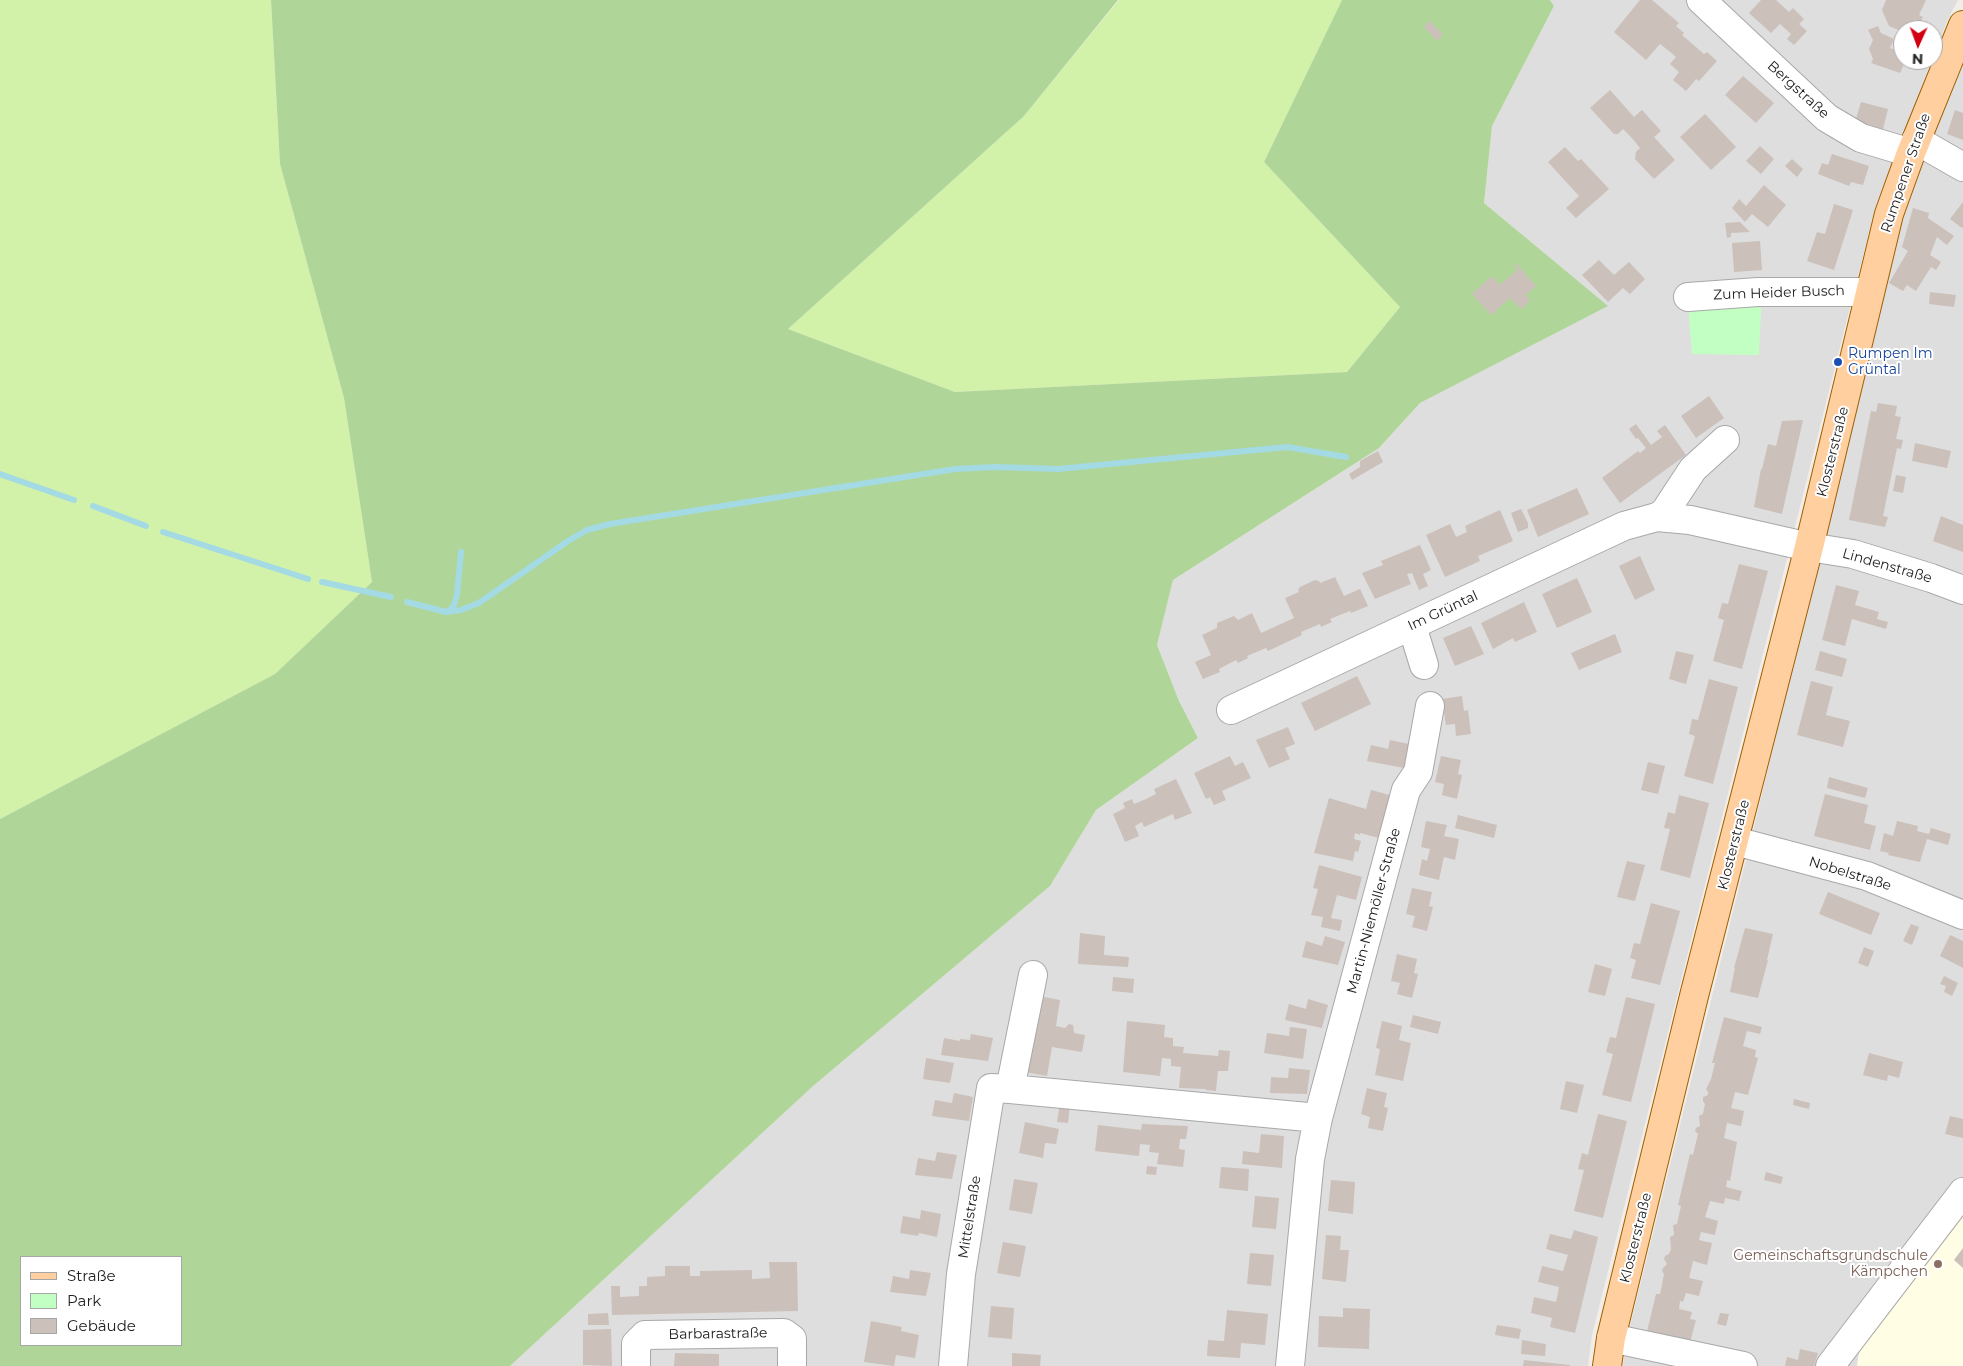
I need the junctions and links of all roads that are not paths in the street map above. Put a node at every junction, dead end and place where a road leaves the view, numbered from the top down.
1 (1701, 0) edge
2 (1963, 25) edge
3 (1913, 147) junction
4 (1963, 168) edge
5 (1869, 292) junction
6 (1688, 297) dead end
7 (1862, 325) joint
8 (1726, 440) dead end
9 (1657, 517) junction
10 (1809, 547) junction
11 (1963, 590) edge
12 (1412, 626) junction
13 (1424, 665) dead end
14 (1430, 706) dead end
15 (1231, 710) dead end
16 (1735, 841) junction
17 (1963, 915) edge
18 (1034, 975) dead end
19 (1010, 1090) junction
20 (1318, 1118) junction
21 (1963, 1192) edge
22 (1611, 1338) junction
23 (636, 1366) edge
24 (792, 1366) edge
25 (953, 1366) edge
26 (1290, 1366) edge
27 (1607, 1366) edge
28 (1743, 1366) edge
29 (1830, 1366) edge

1 - 3 street, Bergstraße
2 - 3 main road, Rumpener Straße
3 - 4 street, Bergstraße
3 - 5 main road, Rumpener Straße
5 - 6 street, Zum Heider Busch
5 - 7 main road, Rumpener Straße
7 - 10 main road, Klosterstraße
8 - 9 street
9 - 10 street, Im Grüntal
9 - 12 street, Im Grüntal
10 - 11 street, Lindenstraße
10 - 16 main road, Klosterstraße
12 - 13 street
12 - 15 street, Im Grüntal
14 - 20 street, Martin-Niemöller-Straße
16 - 17 street, Nobelstraße
16 - 22 main road, Klosterstraße
18 - 19 street
19 - 20 street, Mittelstraße
19 - 25 street, Mittelstraße
20 - 26 street, Martin-Niemöller-Straße
21 - 29 street
22 - 27 main road, Klosterstraße
22 - 28 street
23 - 24 street, Barbarastraße

